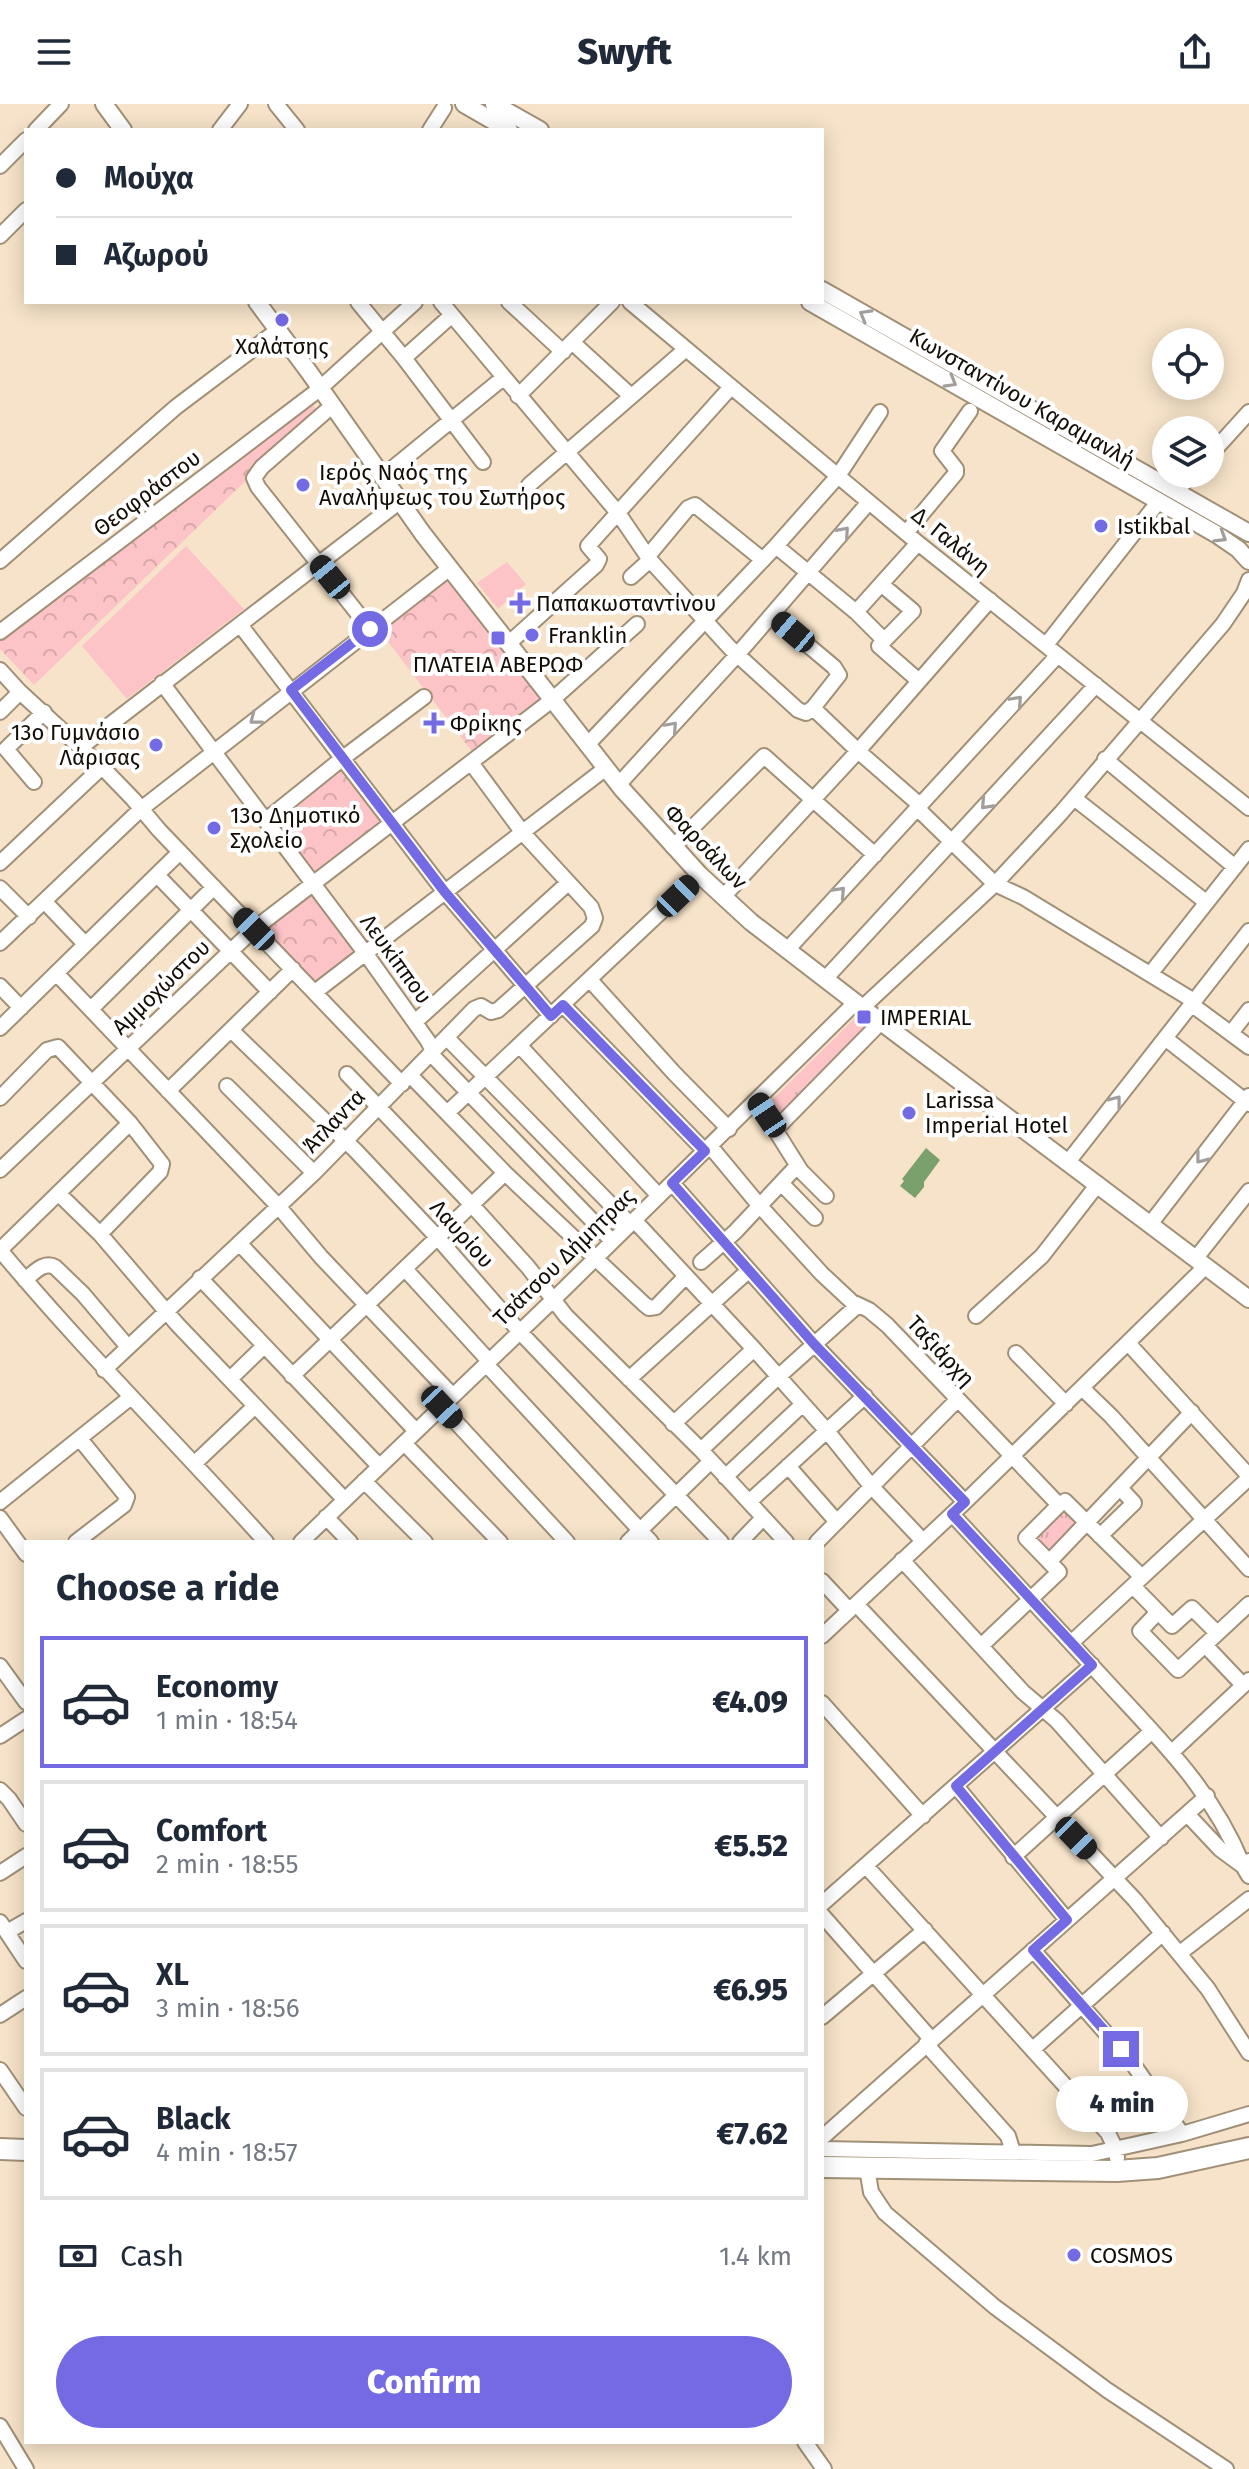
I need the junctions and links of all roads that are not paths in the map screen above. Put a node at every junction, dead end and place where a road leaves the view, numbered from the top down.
1 (61, 104) edge
2 (104, 104) edge
3 (240, 104) edge
4 (276, 104) edge
5 (464, 104) edge
6 (494, 104) edge
7 (444, 108) dead end
8 (115, 127) edge
9 (38, 128) edge
10 (222, 128) edge
11 (295, 128) edge
12 (431, 128) edge
13 (506, 128) edge
14 (536, 128) edge
15 (24, 142) edge
16 (1, 164) edge
17 (24, 212) edge
18 (0, 236) edge
19 (824, 291) edge
20 (260, 304) edge
21 (360, 304) edge
22 (413, 304) edge
23 (443, 304) edge
24 (512, 304) edge
25 (610, 304) edge
26 (632, 304) edge
27 (814, 304) edge
28 (452, 315) junction
29 (278, 330) junction
30 (382, 333) junction
31 (568, 347) junction
32 (686, 349) junction
33 (404, 358) junction
34 (503, 378) junction
35 (731, 387) junction
36 (320, 388) junction
37 (518, 396) junction
38 (631, 396) junction
39 (332, 406) junction
40 (970, 411) dead end
41 (880, 412) dead end
42 (1249, 412) edge
43 (452, 421) junction
44 (1224, 440) edge
45 (566, 451) junction
46 (483, 462) dead end
47 (838, 476) junction
48 (382, 477) junction
49 (529, 485) dead end
50 (1159, 501) junction
51 (399, 502) junction
52 (869, 502) junction
53 (618, 513) junction
54 (906, 533) junction
55 (1249, 533) edge
56 (918, 543) junction
57 (776, 546) junction
58 (649, 558) junction
59 (763, 560) junction
60 (0, 561) edge
61 (1249, 561) edge
62 (319, 563) junction
63 (450, 568) junction
64 (808, 573) junction
65 (631, 577) dead end
66 (1249, 580) edge
67 (881, 584) junction
68 (990, 600) junction
69 (1249, 602) edge
70 (856, 612) junction
71 (772, 615) junction
72 (704, 620) junction
73 (637, 624) dead end
74 (1223, 624) junction
75 (241, 626) junction
76 (370, 629) junction
77 (0, 632) edge
78 (884, 640) junction
79 (508, 644) junction
80 (1046, 645) junction
81 (737, 655) junction
82 (1058, 655) junction
83 (0, 670) edge
84 (919, 681) junction
85 (162, 683) junction
86 (1096, 685) junction
87 (291, 690) junction
88 (20, 692) junction
89 (424, 697) dead end
90 (552, 700) junction
91 (808, 711) junction
92 (0, 712) edge
93 (44, 712) junction
94 (1139, 720) junction
95 (587, 745) junction
96 (81, 747) junction
97 (213, 751) junction
98 (858, 751) junction
99 (343, 758) junction
100 (1105, 759) junction
101 (472, 764) junction
102 (102, 767) junction
103 (606, 768) junction
104 (34, 782) dead end
105 (619, 784) junction
106 (1074, 798) junction
107 (813, 800) junction
108 (920, 808) junction
109 (1249, 808) edge
110 (141, 809) junction
111 (266, 820) junction
112 (393, 824) junction
113 (523, 833) junction
114 (950, 843) junction
115 (673, 847) junction
116 (1249, 849) edge
117 (180, 852) junction
118 (875, 855) junction
119 (0, 863) edge
120 (1235, 867) junction
121 (157, 875) junction
122 (700, 875) junction
123 (568, 883) junction
124 (313, 884) junction
125 (995, 884) junction
126 (214, 887) junction
127 (0, 888) edge
128 (444, 891) junction
129 (723, 897) junction
130 (45, 902) junction
131 (1206, 902) junction
132 (191, 909) junction
133 (29, 917) junction
134 (254, 929) junction
135 (1249, 931) edge
136 (0, 943) edge
137 (85, 944) junction
138 (788, 949) junction
139 (494, 951) junction
140 (231, 952) junction
141 (366, 954) junction
142 (293, 969) junction
143 (56, 973) junction
144 (1151, 973) junction
145 (826, 978) junction
146 (590, 980) junction
147 (0, 986) edge
148 (526, 987) junction
149 (270, 992) junction
150 (315, 992) junction
151 (1193, 1003) junction
152 (859, 1004) junction
153 (563, 1005) junction
154 (21, 1008) junction
155 (91, 1009) junction
156 (1249, 1010) edge
157 (551, 1016) junction
158 (415, 1022) junction
159 (881, 1022) junction
160 (0, 1028) edge
161 (231, 1030) junction
162 (1231, 1033) junction
163 (447, 1038) junction
164 (1165, 1038) junction
165 (520, 1046) junction
166 (1249, 1047) edge
167 (129, 1049) junction
168 (431, 1054) junction
169 (347, 1074) dead end
170 (485, 1078) junction
171 (406, 1079) junction
172 (91, 1083) junction
173 (227, 1086) dead end
174 (168, 1091) junction
175 (468, 1093) junction
176 (0, 1098) edge
177 (1248, 1100) edge
178 (757, 1101) junction
179 (378, 1108) junction
180 (447, 1113) junction
181 (130, 1123) junction
182 (729, 1129) junction
183 (776, 1129) junction
184 (345, 1141) junction
185 (708, 1149) junction
186 (1068, 1162) junction
187 (797, 1166) junction
188 (0, 1170) edge
189 (314, 1173) junction
190 (505, 1173) junction
191 (672, 1183) junction
192 (781, 1183) junction
193 (1098, 1184) junction
194 (1249, 1191) edge
195 (59, 1194) junction
196 (659, 1196) junction
197 (826, 1196) dead end
198 (471, 1204) junction
199 (759, 1205) junction
200 (279, 1207) junction
201 (815, 1218) dead end
202 (632, 1222) junction
203 (1151, 1223) junction
204 (100, 1234) junction
205 (437, 1237) junction
206 (612, 1241) junction
207 (725, 1242) junction
208 (239, 1243) junction
209 (0, 1250) edge
210 (595, 1258) junction
211 (701, 1262) dead end
212 (1201, 1262) junction
213 (405, 1269) junction
214 (748, 1271) junction
215 (686, 1276) junction
216 (200, 1278) junction
217 (25, 1280) junction
218 (554, 1299) junction
219 (1249, 1299) edge
220 (712, 1303) junction
221 (367, 1305) junction
222 (858, 1305) junction
223 (166, 1310) junction
224 (976, 1316) dead end
225 (519, 1331) junction
226 (330, 1340) junction
227 (1128, 1343) junction
228 (814, 1344) junction
229 (264, 1346) junction
230 (128, 1347) junction
231 (754, 1349) junction
232 (1016, 1353) dead end
233 (488, 1362) junction
234 (104, 1370) junction
235 (292, 1376) junction
236 (778, 1377) junction
237 (230, 1379) junction
238 (629, 1379) junction
239 (1082, 1388) junction
240 (453, 1396) junction
241 (865, 1396) junction
242 (131, 1397) junction
243 (957, 1400) junction
244 (803, 1404) junction
245 (1066, 1404) junction
246 (255, 1406) junction
247 (442, 1407) junction
248 (1192, 1412) junction
249 (673, 1424) junction
250 (416, 1431) junction
251 (827, 1431) junction
252 (80, 1439) junction
253 (404, 1443) junction
254 (911, 1447) junction
255 (1012, 1455) junction
256 (706, 1456) junction
257 (1146, 1458) junction
258 (195, 1463) junction
259 (379, 1466) junction
260 (788, 1466) junction
261 (725, 1477) junction
262 (1249, 1477) edge
263 (364, 1481) junction
264 (872, 1487) junction
265 (1120, 1488) junction
266 (675, 1497) junction
267 (344, 1499) junction
268 (0, 1502) edge
269 (749, 1502) junction
270 (965, 1502) junction
271 (1059, 1505) junction
272 (952, 1514) junction
273 (326, 1517) junction
274 (0, 1518) edge
275 (763, 1518) junction
276 (1203, 1520) junction
277 (837, 1522) junction
278 (1087, 1522) junction
279 (640, 1530) junction
280 (1100, 1536) junction
281 (79, 1540) edge
282 (264, 1540) edge
283 (303, 1540) edge
284 (348, 1540) edge
285 (423, 1540) edge
286 (496, 1540) edge
287 (565, 1540) edge
288 (630, 1540) edge
289 (649, 1540) edge
290 (719, 1540) edge
291 (742, 1540) edge
292 (784, 1540) edge
293 (819, 1540) edge
294 (923, 1541) junction
295 (24, 1551) edge
296 (902, 1560) junction
297 (1049, 1562) junction
298 (1249, 1569) edge
299 (1137, 1582) junction
300 (824, 1583) edge
301 (1030, 1600) junction
302 (1249, 1604) edge
303 (852, 1607) junction
304 (1158, 1612) junction
305 (1217, 1633) junction
306 (824, 1634) edge
307 (1071, 1643) junction
308 (1205, 1645) junction
309 (981, 1646) junction
310 (1092, 1665) junction
311 (0, 1666) edge
312 (1243, 1685) edge
313 (24, 1699) edge
314 (1249, 1703) edge
315 (824, 1705) edge
316 (1043, 1709) junction
317 (24, 1720) edge
318 (1152, 1731) junction
319 (0, 1736) edge
320 (995, 1752) junction
321 (1172, 1752) junction
322 (1105, 1774) junction
323 (956, 1786) junction
324 (0, 1790) edge
325 (1207, 1796) junction
326 (1188, 1815) junction
327 (923, 1816) junction
328 (1056, 1818) junction
329 (24, 1821) edge
330 (1161, 1838) junction
331 (1013, 1857) junction
332 (24, 1860) edge
333 (866, 1866) junction
334 (1247, 1868) edge
335 (0, 1873) edge
336 (1115, 1878) junction
337 (1249, 1899) edge
338 (824, 1902) edge
339 (824, 1917) edge
340 (1067, 1920) junction
341 (24, 1922) edge
342 (4, 1927) edge
343 (925, 1930) junction
344 (1163, 1933) junction
345 (1033, 1950) junction
346 (1180, 1953) junction
347 (24, 1958) edge
348 (873, 1974) junction
349 (983, 1995) junction
350 (24, 1999) edge
351 (1082, 2006) junction
352 (0, 2015) edge
353 (824, 2015) edge
354 (928, 2042) junction
355 (1033, 2049) junction
356 (1249, 2053) edge
357 (0, 2070) edge
358 (23, 2098) edge
359 (1249, 2114) edge
360 (1182, 2134) junction
361 (1249, 2148) edge
362 (0, 2149) edge
363 (24, 2150) edge
364 (825, 2150) edge
365 (1116, 2150) junction
366 (1013, 2152) junction
367 (867, 2168) junction
368 (1117, 2171) junction
369 (0, 2426) edge
370 (806, 2444) edge
371 (26, 2469) edge
372 (824, 2469) edge
373 (1226, 2469) edge

1 - 9 street
2 - 8 main road
3 - 10 street
4 - 11 street
5 - 13 main road
6 - 14 main road
7 - 12 street
15 - 16 street
17 - 18 street
55 -> 19 main road, Κωνσταντίνου Καραμανλή
20 - 29 main road, Φαρσάλων
21 - 30 street
22 - 30 street, Θεοφράστου
23 - 28 street
24 - 31 street
25 - 31 street
26 - 32 street, Δ. Γαλάνη
27 -> 50 main road, Κωνσταντίνου Καραμανλή
28 - 33 street
28 - 34 street
29 - 36 main road, Φαρσάλων
29 - 60 street
30 - 33 street
30 - 36 street, Θεοφράστου
31 - 37 street
31 - 38 street
32 - 35 street, Δ. Γαλάνη
32 - 38 street
33 - 43 street
34 - 37 street
34 - 43 street
35 - 47 street, Δ. Γαλάνη
35 - 53 street
36 - 39 main road, Φαρσάλων
36 - 77 street, Θεοφράστου
37 - 45 street
38 - 45 street
39 - 48 main road, Φαρσάλων
39 - 62 street
40 - 54 street
41 - 47 street
42 - 44 street
43 - 46 street
43 - 48 street
45 - 49 street
45 - 53 street
47 - 52 street, Δ. Γαλάνη
47 - 57 street
48 - 51 main road, Φαρσάλων
50 -> 61 main road, Κωνσταντίνου Καραμανλή
50 - 80 street
51 - 62 street
51 - 63 main road, Φαρσάλων
52 - 54 street, Δ. Γαλάνη
64 -> 52 street
53 - 58 street
53 - 79 street
54 - 56 street, Δ. Γαλάνη
56 - 67 street
56 - 68 street, Δ. Γαλάνη
57 - 59 street
57 - 64 street
58 - 59 street
58 - 65 street
58 - 72 street
59 - 72 street
62 - 75 street
62 - 76 street
63 - 76 street
63 - 79 main road, Φαρσάλων
64 - 70 street
64 - 71 street
66 - 74 street
67 - 70 street
67 - 78 street
68 - 80 street, Δ. Γαλάνη
68 - 84 street
69 - 74 street
70 - 78 street
71 - 81 street
71 - 91 street
72 - 81 street
72 - 95 street
73 - 90 street, Αμμοχώστου
74 - 94 street, Τσάτσου Δήμητρας
75 - 85 street
75 - 87 street
76 - 87 street
78 - 84 street
79 - 90 main road, Φαρσάλων
80 - 82 street, Δ. Γαλάνη
81 - 91 street
105 -> 81 street
82 - 86 street, Δ. Γαλάνη
108 -> 82 street
83 - 88 street
84 - 98 street
85 - 96 street
85 - 97 street, Λευκίππου
86 - 94 street, Δ. Γαλάνη
86 -> 114 street
87 -> 97 street
87 - 99 street
88 - 92 street
88 - 93 street
89 - 99 street
90 - 95 main road, Φαρσάλων
90 - 101 street, Αμμοχώστου
91 - 98 street
93 - 96 street
93 - 104 street
94 - 100 street, Τσάτσου Δήμητρας
94 - 109 street, Δ. Γαλάνη
95 - 103 main road, Φαρσάλων
96 - 102 street
97 - 110 street
97 - 111 street, Λευκίππου
98 - 107 street
98 - 108 street
99 - 111 street
99 - 112 street
100 - 106 street, Τσάτσου Δήμητρας
100 - 120 street
101 - 112 street, Αμμοχώστου
101 - 113 street
102 - 110 street
102 - 119 street
103 - 105 main road, Φαρσάλων
103 - 113 street
105 - 115 main road, Φαρσάλων
106 - 125 street, Τσάτσου Δήμητρας
106 - 131 street
107 - 115 street
107 - 118 street
107 - 129 street
108 - 114 street
108 - 118 street
110 - 117 street
110 - 130 street
111 - 124 street, Λευκίππου
112 - 124 street, Αμμοχώστου
112 - 128 street
113 - 123 street
113 - 128 street
114 - 125 street
114 - 145 street
115 - 122 main road, Φαρσάλων
116 - 120 street
117 - 121 street
117 - 126 street
138 -> 118 street
120 - 131 street
121 - 132 street
121 - 137 street
122 - 129 main road, Φαρσάλων
122 - 146 street
123 - 139 street
123 - 148 street, Άτλαντα
124 - 134 street, Αμμοχώστου
124 - 141 street, Λευκίππου
125 - 144 street
125 - 152 street, Τσάτσου Δήμητρας
126 - 132 street
126 - 134 street
127 - 133 street
128 - 139 street
128 - 141 street
129 - 138 main road, Φαρσάλων
130 - 133 street
130 - 137 street
131 - 144 street
132 - 140 street
132 - 155 street
133 - 136 street
134 - 140 street, Αμμοχώστου
134 - 142 street
135 - 151 street
137 - 143 street
138 - 145 main road, Φαρσάλων
139 - 148 street
139 - 158 street
140 - 149 street
140 - 167 street, Αμμοχώστου
141 - 150 street
141 - 158 street, Λευκίππου
142 - 149 street
142 - 150 street
143 - 154 street
143 - 155 street
144 - 151 street
145 - 152 main road, Φαρσάλων
146 - 153 street
146 - 182 street
147 - 154 street
148 - 157 street
148 - 163 street, Άτλαντα
149 - 161 street
150 - 171 street
151 - 162 street
151 - 164 street
152 - 159 main road, Φαρσάλων
152 - 178 street, Τσάτσου Δήμητρας
153 - 157 street
153 - 185 street, Ταξιάρχη
154 - 160 street
155 - 167 street
156 - 162 street
157 - 165 street
158 - 168 street, Λευκίππου
159 - 183 street
159 - 186 main road, Φαρσάλων
161 - 174 street
161 - 184 street, Λαυρίου
162 - 166 street
163 - 168 street, Άτλαντα
163 - 170 street
164 - 177 street
186 -> 164 street
165 - 170 street
165 - 196 street
167 - 172 street, Αμμοχώστου
167 - 174 street
168 - 171 street, Άτλαντα
168 - 175 street, Λευκίππου
169 - 179 street
170 - 175 street
170 - 202 street
171 - 179 street, Άτλαντα
171 - 180 street
172 - 176 street
172 - 181 street
172 - 188 street, Αμμοχώστου
173 - 189 street
174 - 200 street
175 - 180 street
175 - 206 street, Λευκίππου
177 -> 203 street
178 - 182 street, Τσάτσου Δήμητρας
178 - 183 street
179 - 184 street, Άτλαντα
179 - 198 street
180 - 190 street
181 - 195 street
181 - 204 street
182 - 185 street, Τσάτσου Δήμητρας
183 - 187 street
184 - 189 street, Άτλαντα
184 - 205 street, Λαυρίου
185 - 191 street, Τσάτσου Δήμητρας
185 - 199 street, Ταξιάρχη
186 - 193 main road, Φαρσάλων
187 - 192 street
187 - 197 street
189 - 200 street, Άτλαντα
190 - 198 street
190 - 210 street
191 - 196 street, Τσάτσου Δήμητρας
191 - 207 street
192 - 199 street
192 - 201 street
193 - 203 main road, Φαρσάλων
193 - 224 street
194 - 212 street
195 - 204 street
195 - 209 street
196 - 202 street, Τσάτσου Δήμητρας
198 - 205 street
198 - 218 street
199 - 207 street
199 - 222 street, Ταξιάρχη
200 - 208 street, Άτλαντα
200 - 221 street
202 - 206 street, Τσάτσου Δήμητρας
202 - 215 street
203 - 212 main road, Φαρσάλων
204 - 223 street
205 - 213 street
205 - 225 street, Λαυρίου
206 - 210 street, Τσάτσου Δήμητρας
207 - 211 street
207 - 214 street
208 - 216 street, Άτλαντα
208 - 226 street
209 - 217 street
210 - 215 street
210 - 218 street, Τσάτσου Δήμητρας
212 - 219 main road, Φαρσάλων
212 - 227 street
213 - 221 street
213 - 233 street
214 - 220 street
214 - 228 street
215 - 220 street
216 - 223 street, Άτλαντα
216 - 229 street
217 - 230 street
217 - 234 street
218 - 225 street, Τσάτσου Δήμητρας
218 - 238 street
220 - 231 street
220 - 238 street
221 - 226 street
221 - 240 street
222 - 228 street
222 - 243 street, Ταξιάρχη
223 - 230 street, Άτλαντα
223 - 237 street
225 - 233 street, Τσάτσου Δήμητρας
225 - 266 street, Λαυρίου
226 - 235 street
226 - 250 street
227 - 239 street
227 - 248 street
228 - 236 street
228 - 241 street
229 - 235 street
229 - 237 street
230 - 234 street, Άτλαντα
231 - 236 street
231 - 249 street
232 - 245 street
233 - 240 street, Τσάτσου Δήμητρας
233 - 279 street
234 - 242 street
235 - 259 street
236 - 244 street
236 - 256 street
237 - 246 street
238 - 249 street
239 - 245 street
239 - 257 street
240 - 247 street, Τσάτσου Δήμητρας
241 - 251 street
241 - 254 street
242 - 252 street
242 - 258 street
243 - 254 street
243 - 255 street, Ταξιάρχη
244 - 251 street
244 - 261 street
245 - 255 street
246 - 258 street
246 - 267 street
247 - 250 street, Τσάτσου Δήμητρας
247 - 287 street
248 - 257 street
248 - 262 street
249 - 256 street
250 - 253 street, Τσάτσου Δήμητρας
251 - 260 street
251 - 264 street
252 - 268 street
252 - 281 street
253 - 259 street, Τσάτσου Δήμητρας
253 - 286 street
254 - 264 street
254 - 270 street
255 - 270 street
255 - 271 street, Ταξιάρχη
256 - 261 street
256 - 266 street
257 - 265 street
257 - 276 street
258 - 282 street
259 - 263 street, Τσάτσου Δήμητρας
260 - 269 street
260 - 277 street
261 - 269 street
262 - 276 street
263 - 267 street, Τσάτσου Δήμητρας
263 - 285 street
264 - 277 street
264 - 294 street
265 - 278 street
265 - 280 street
266 - 279 street
266 - 290 street, Λαυρίου
267 - 273 street, Τσάτσου Δήμητρας
269 - 275 street
270 - 272 street
271 - 278 street, Ταξιάρχη
271 - 297 street
272 - 294 street
272 - 301 street
273 - 283 street, Τσάτσου Δήμητρας
273 - 284 street
274 - 295 street
275 - 291 street
275 - 292 street
276 - 298 street
276 - 299 street
277 - 293 street
278 - 280 street, Ταξιάρχη
278 - 297 street
279 - 288 street
279 - 289 street
280 - 299 street, Ταξιάρχη
294 - 296 street
296 - 303 street
296 - 309 street
297 - 301 street
299 - 304 street, Ταξιάρχη
299 - 307 street
300 - 303 street
301 - 307 street
301 - 309 street
302 - 305 street
303 - 306 street
303 - 320 street
304 - 305 street
304 - 308 street
305 - 308 street
307 - 310 street
308 - 312 street
309 - 316 street
310 - 316 street
310 - 318 street
311 - 313 street
312 - 314 street
312 - 321 street
315 - 327 street
316 - 320 street
316 - 322 street
317 - 319 street
318 - 321 street
318 - 322 street
320 - 323 street
320 - 328 street
321 - 325 street
322 - 328 street
322 - 330 street
323 - 327 street
323 - 331 street
324 - 329 street
325 - 326 street
325 - 334 street
326 - 330 street
326 - 334 street
327 - 333 street
328 - 331 street
328 - 336 street
330 - 336 street
331 - 340 street
332 - 335 street
333 - 338 street
333 - 343 street
336 - 340 street
336 - 344 street
337 - 346 street
339 - 348 street
340 - 345 street
341 - 342 street
342 - 347 street
343 - 348 street
343 - 349 street
344 - 346 street
344 - 351 street
345 - 349 street
345 - 351 street
346 - 356 street
348 - 353 street
348 - 354 street
349 - 354 street
349 - 355 street
350 - 352 street
351 - 355 street
351 - 360 street
354 - 364 street
354 - 366 street
355 - 365 street
357 - 358 street
359 - 360 street
360 - 365 street
361 - 368 highway
362 - 363 highway
364 - 366 street
364 - 367 highway
365 - 366 street
365 - 368 street
367 - 368 highway
367 - 373 street
369 - 371 street
370 - 372 street

